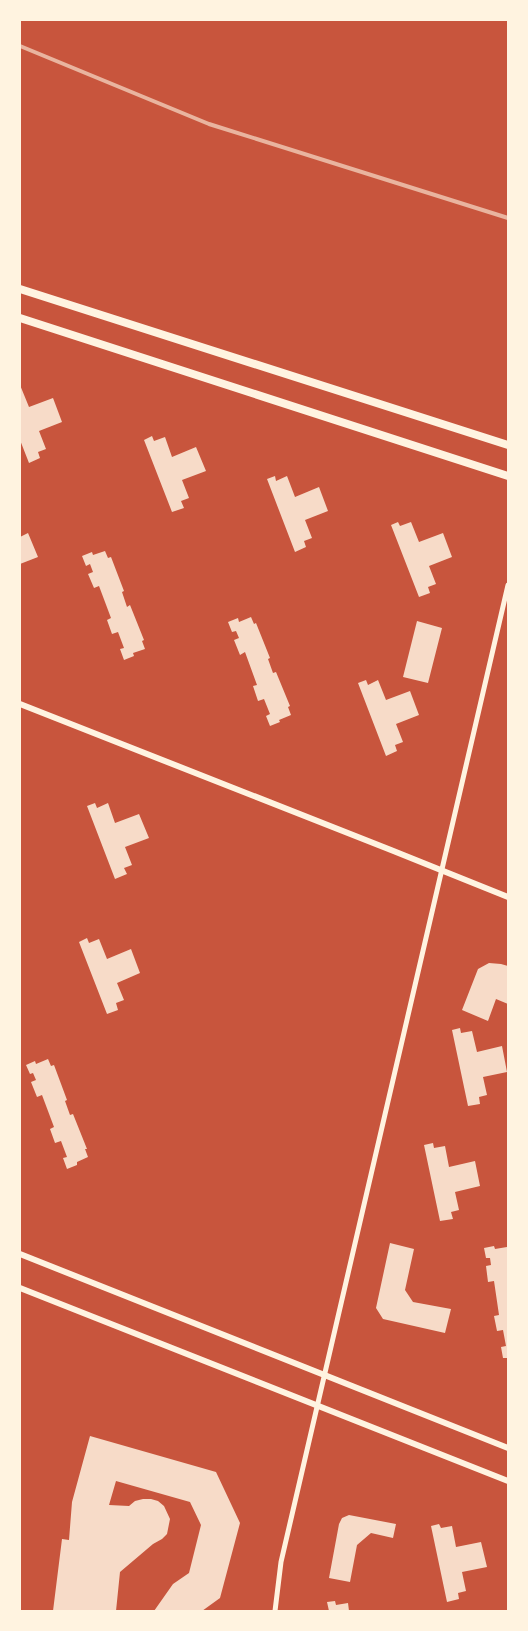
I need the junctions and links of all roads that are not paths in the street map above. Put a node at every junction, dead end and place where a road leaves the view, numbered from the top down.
1 (20, 289) edge
2 (20, 318) edge
3 (508, 445) edge
4 (508, 476) edge
5 (508, 585) edge
6 (20, 704) edge
7 (442, 870) junction
8 (508, 897) edge
9 (20, 1254) edge
10 (20, 1288) edge
11 (325, 1374) junction
12 (318, 1406) junction
13 (508, 1448) edge
14 (508, 1482) edge
15 (275, 1611) edge

1 - 3 main road
2 - 4 main road
5 - 7 street
6 - 7 street
7 - 8 street
7 - 11 street
9 - 11 street
10 - 12 street
11 - 12 street
11 - 13 street
12 - 14 street
12 - 15 street

